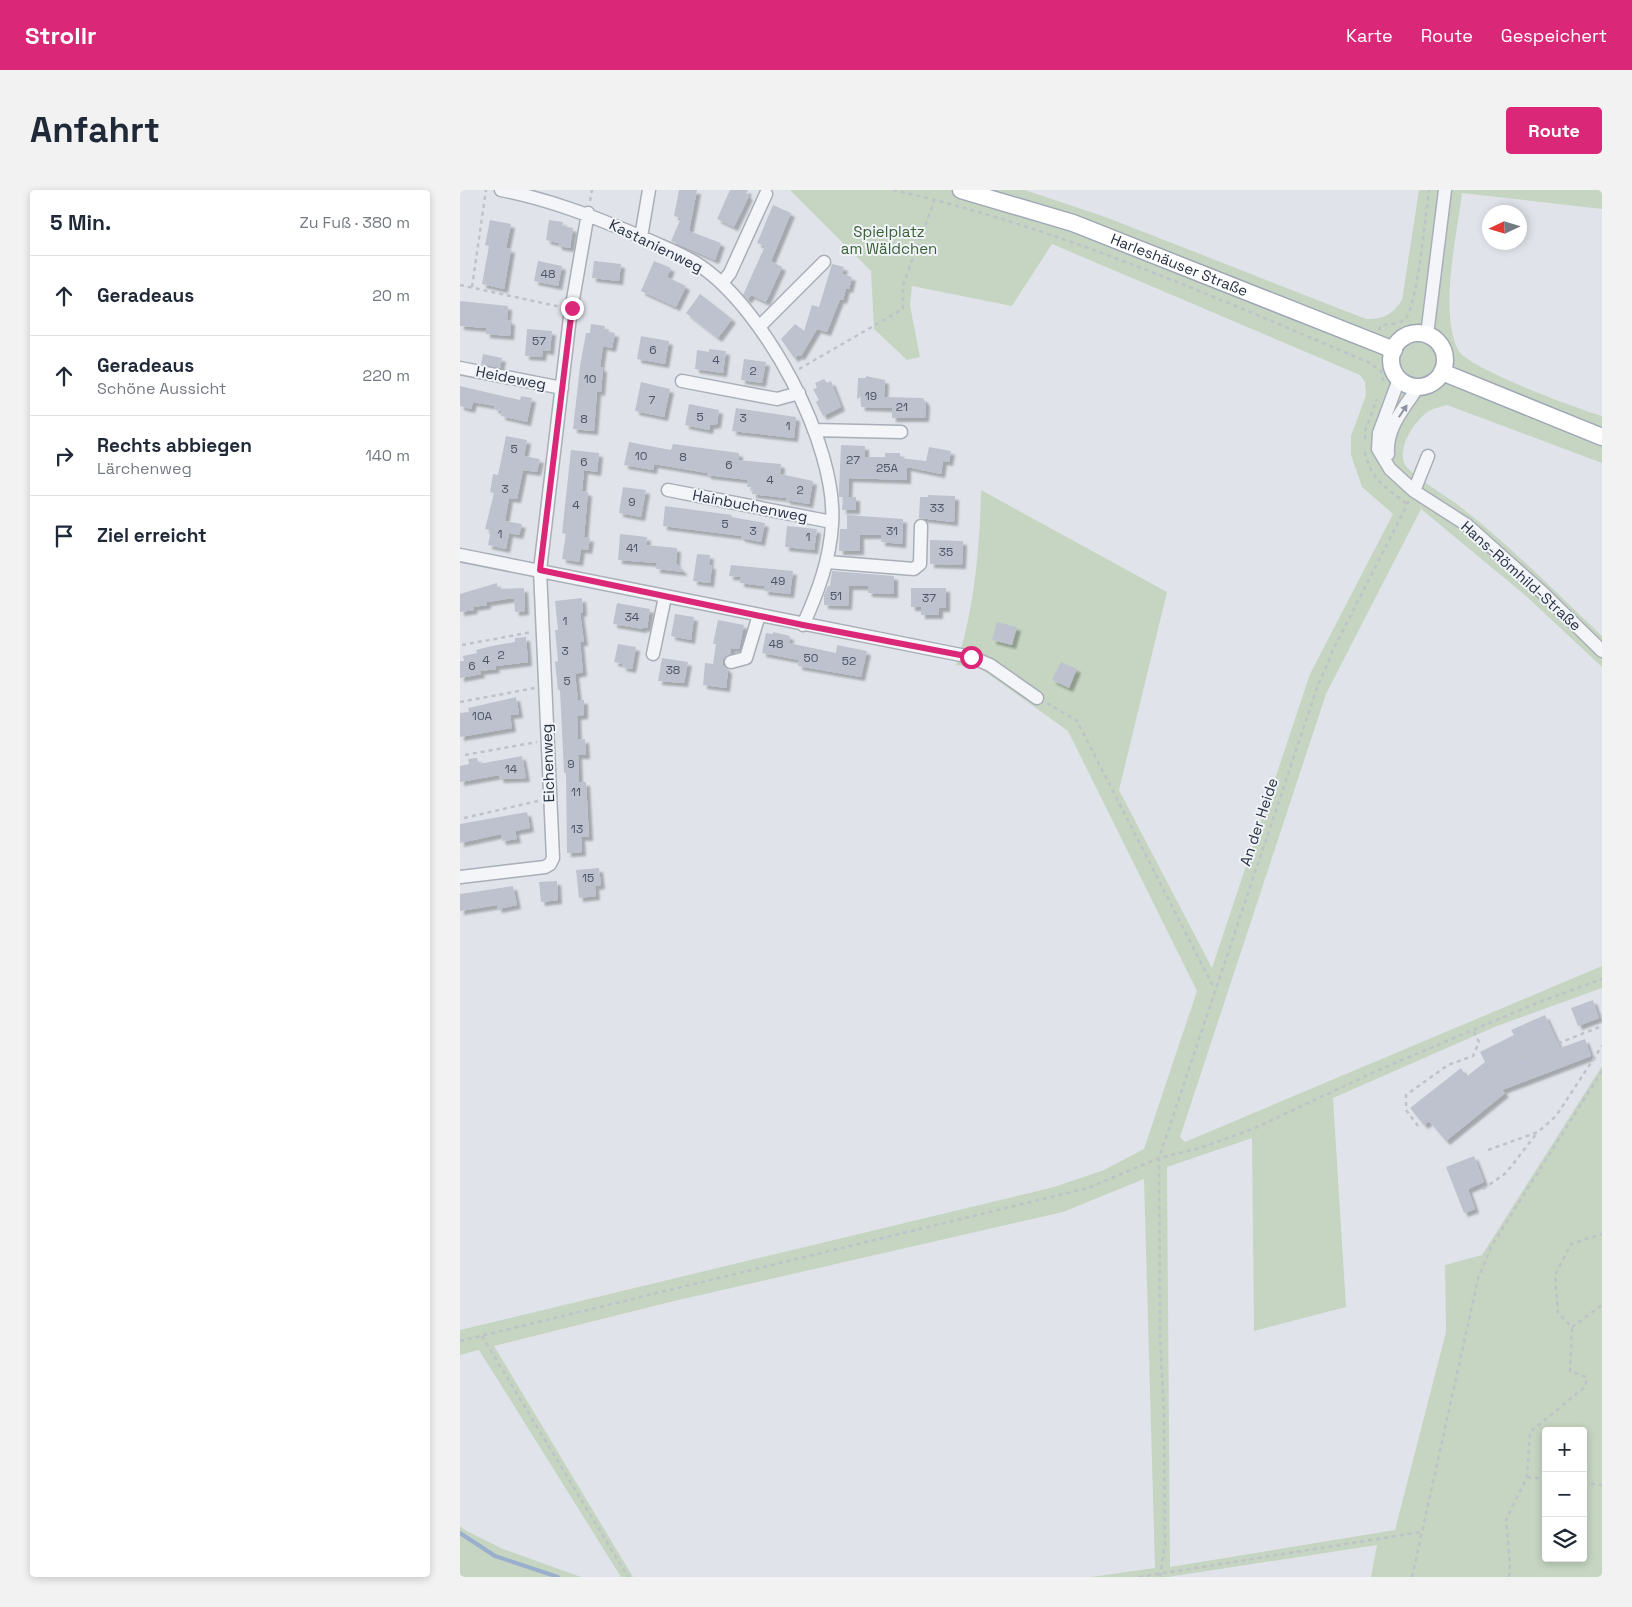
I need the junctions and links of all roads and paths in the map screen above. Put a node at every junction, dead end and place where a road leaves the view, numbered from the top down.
1 (486, 190) edge
2 (501, 190) edge
3 (649, 190) edge
4 (893, 190) edge
5 (961, 190) edge
6 (1428, 190) edge
7 (1446, 190) edge
8 (766, 194) dead end
9 (934, 199) junction
10 (588, 214) junction
11 (641, 237) junction
12 (824, 262) dead end
13 (722, 283) junction
14 (460, 285) edge
15 (472, 288) junction
16 (572, 308) junction
17 (759, 327) junction
18 (1427, 335) junction
19 (1374, 342) junction
20 (1394, 350) junction
21 (460, 368) edge
22 (1442, 372) junction
23 (790, 375) junction
24 (1399, 379) junction
25 (682, 381) dead end
26 (1418, 387) junction
27 (562, 388) junction
28 (799, 393) junction
29 (814, 430) junction
30 (901, 432) dead end
31 (1602, 437) edge
32 (1428, 456) dead end
33 (1390, 469) junction
34 (668, 490) dead end
35 (1414, 491) junction
36 (1408, 504) dead end
37 (832, 522) junction
38 (922, 526) dead end
39 (460, 555) edge
40 (827, 562) junction
41 (540, 570) junction
42 (665, 597) junction
43 (759, 615) junction
44 (803, 625) junction
45 (543, 630) junction
46 (462, 645) dead end
47 (1602, 650) edge
48 (653, 654) dead end
49 (731, 662) dead end
50 (545, 687) junction
51 (1037, 698) joint
52 (460, 702) edge
53 (547, 740) junction
54 (465, 755) dead end
55 (550, 798) junction
56 (464, 818) dead end
57 (460, 877) edge
58 (1602, 978) edge
59 (1214, 988) junction
60 (1602, 1026) edge
61 (1473, 1030) junction
62 (1602, 1046) edge
63 (1521, 1058) dead end
64 (1602, 1071) edge
65 (1418, 1126) dead end
66 (1538, 1132) junction
67 (1488, 1150) dead end
68 (1159, 1158) junction
69 (1484, 1189) dead end
70 (1602, 1234) edge
71 (1602, 1304) edge
72 (1572, 1327) junction
73 (482, 1336) junction
74 (460, 1341) edge
75 (1527, 1477) junction
76 (1542, 1479) edge
77 (1587, 1483) edge
78 (1602, 1485) edge
79 (1420, 1532) junction
80 (1161, 1572) junction
81 (628, 1577) edge
82 (1139, 1577) edge
83 (1160, 1577) edge
84 (1412, 1577) edge
85 (1509, 1577) edge

1 - 15 path
2 - 10 street, Kastanienweg
3 - 11 street
4 - 9 path
5 - 19 main road, Harleshäuser Straße
6 - 19 path
7 - 18 street
8 - 13 street
9 - 19 path
9 - 23 path
10 - 11 street, Kastanienweg
10 - 16 street, Kastanienweg
11 - 13 street, Kastanienweg
12 - 17 street
13 - 17 street, Kastanienweg
14 - 15 path
15 - 16 path
16 - 27 street, Kastanienweg
17 - 23 street, Kastanienweg
18 - 20 main road
18 - 22 main road
19 - 20 main road, Harleshäuser Straße
20 - 24 main road
21 - 27 street, Heideweg
22 - 26 main road
22 - 31 main road
23 - 28 street, Kastanienweg
24 - 26 main road
24 - 33 street, Hans-Römhild-Straße
25 - 28 street
33 -> 26 street
27 - 41 street, Eichenweg
28 - 29 street, Kastanienweg
29 - 30 street
29 - 37 street, Kastanienweg
32 - 35 street
33 - 35 street, Hans-Römhild-Straße
34 - 37 street, Hainbuchenweg
35 - 47 street, Hans-Römhild-Straße
36 - 59 path, An der Heide
37 - 40 street, Kastanienweg
38 - 40 street
39 - 41 street
40 - 44 street, Kastanienweg
41 - 42 street
41 - 45 street, Eichenweg
42 - 43 street
42 - 48 street
43 - 44 street
43 - 49 street
44 - 51 street
45 - 46 path
45 - 50 street, Eichenweg
50 - 52 path
50 - 53 street, Eichenweg
51 - 59 path
53 - 54 path
53 - 55 street, Eichenweg
55 - 56 path
55 - 57 street, Eichenweg
58 - 61 path
59 - 68 path, An der Heide
60 - 63 path
61 - 65 path
61 - 68 path
62 - 66 path
64 - 79 path
66 - 67 path
66 - 69 path
68 - 73 path
68 - 80 path, An der Heide
70 - 72 path
71 - 72 path
72 - 75 path
73 - 74 path
73 - 81 path
75 - 76 path
75 - 85 path
77 - 78 path
79 - 80 path
79 - 84 path
80 - 82 path
80 - 83 path, An der Heide

